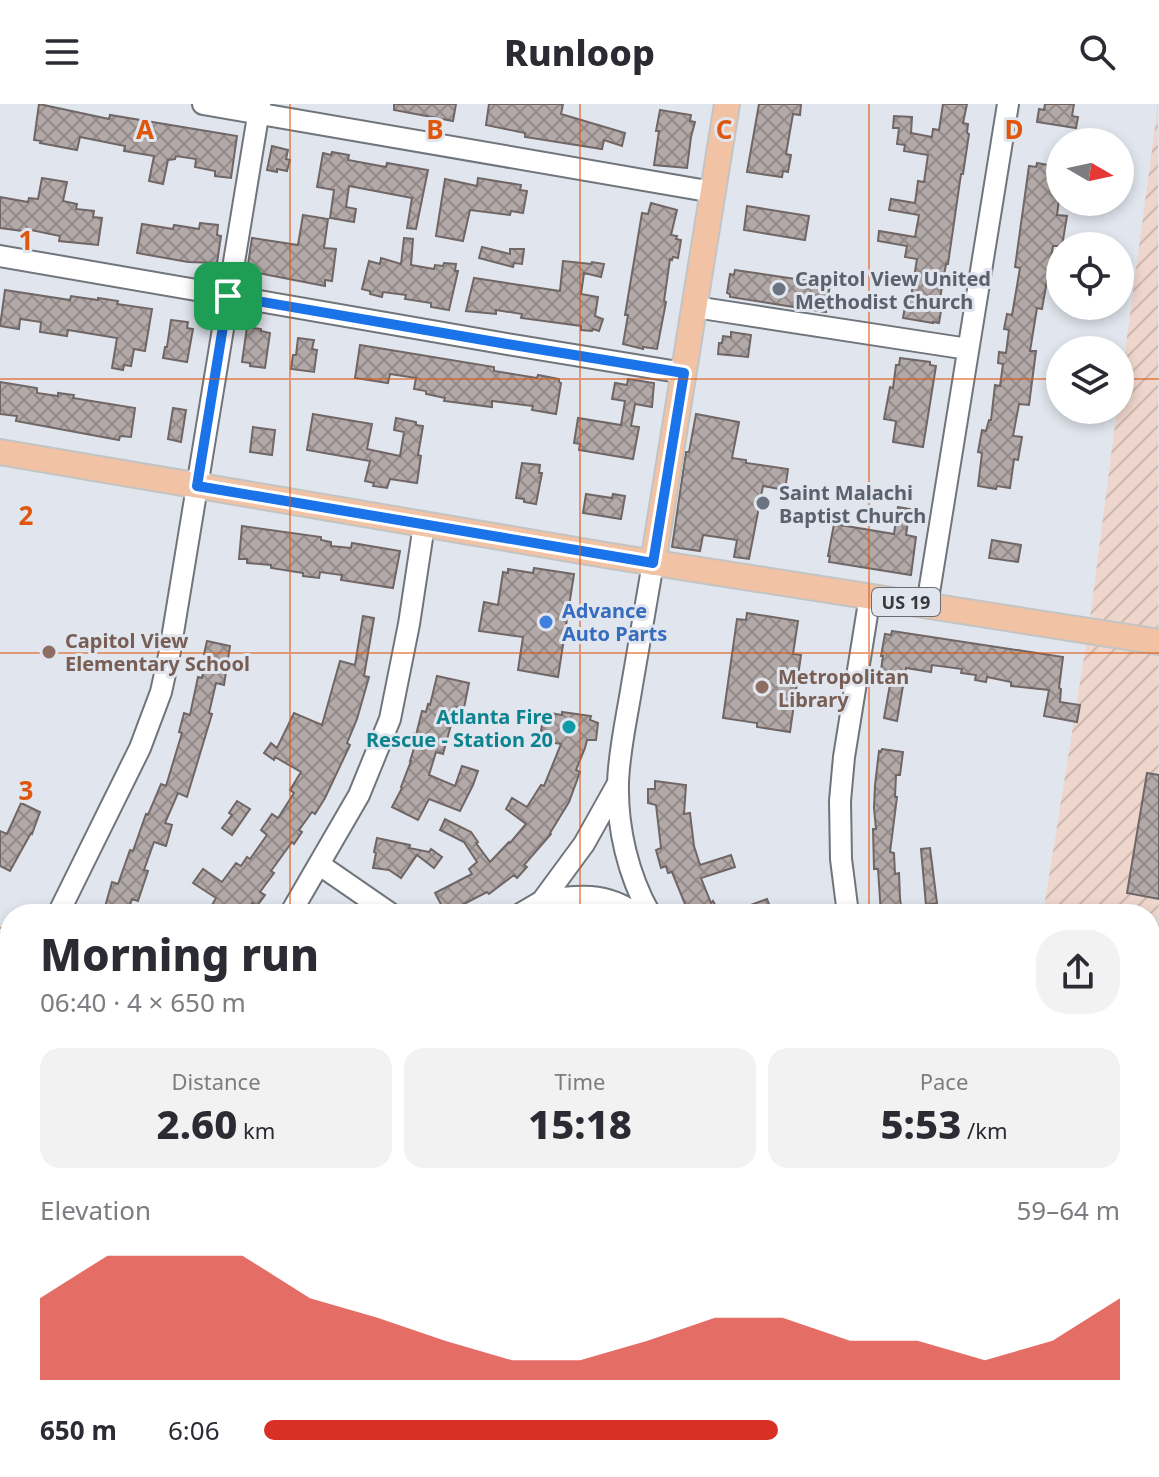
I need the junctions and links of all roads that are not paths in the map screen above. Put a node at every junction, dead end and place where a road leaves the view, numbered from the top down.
1 (203, 104) edge
2 (727, 104) edge
3 (1008, 104) edge
4 (260, 109) edge
5 (713, 192) junction
6 (0, 256) edge
7 (228, 296) junction
8 (695, 307) junction
9 (968, 349) junction
10 (684, 373) junction
11 (0, 452) edge
12 (197, 486) junction
13 (424, 525) junction
14 (653, 563) junction
15 (870, 596) junction
16 (927, 605) junction
17 (1159, 642) edge
18 (618, 783) junction
19 (320, 865) junction
20 (542, 901) junction
21 (63, 904) edge
22 (296, 904) edge
23 (377, 904) edge
24 (537, 904) edge
25 (617, 904) edge
26 (644, 904) edge
27 (847, 904) edge

1 - 4 street
2 - 5 main road
3 - 9 street
4 - 5 street
4 - 7 street
5 - 8 main road
6 - 7 street
7 - 10 street
7 - 12 street
8 - 9 street
8 - 10 main road
9 - 16 street
10 - 14 main road
11 - 12 main road, US 19
12 - 13 main road, US 19
12 - 21 street
13 - 14 main road, US 19
13 - 19 street
14 - 15 main road, US 19
14 - 18 street
15 - 16 main road, US 19
15 - 27 street
16 - 17 main road, US 19
18 - 20 street
18 - 26 street
19 - 22 street
19 - 23 street
20 - 24 street
20 - 25 street

